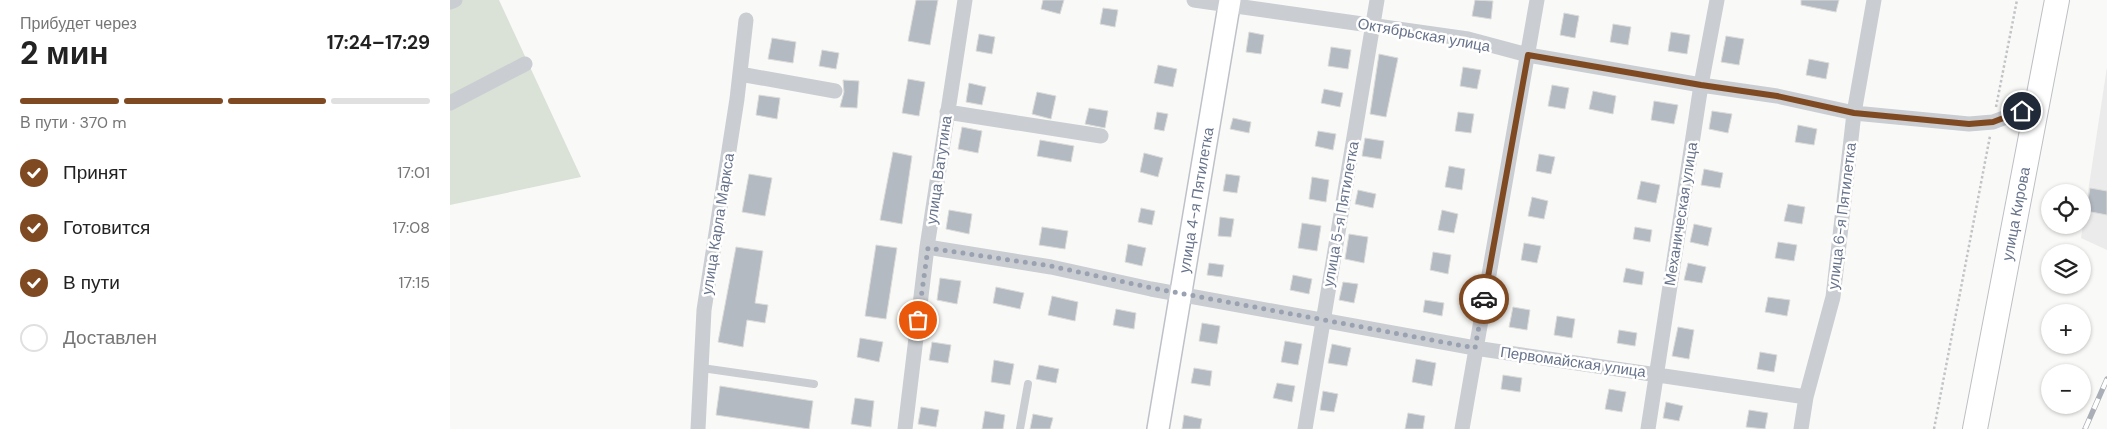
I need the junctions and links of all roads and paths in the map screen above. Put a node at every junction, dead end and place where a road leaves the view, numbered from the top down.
1 (455, 0) edge
2 (964, 0) edge
3 (1194, 0) edge
4 (1377, 0) edge
5 (1537, 0) edge
6 (1717, 0) edge
7 (1874, 0) edge
8 (2017, 0) edge
9 (2057, 0) edge
10 (450, 2) edge
11 (1230, 3) edge
12 (746, 20) dead end
13 (1372, 25) junction
14 (1528, 55) junction
15 (525, 64) dead end
16 (740, 74) junction
17 (1701, 85) junction
18 (835, 91) dead end
19 (450, 103) edge
20 (2036, 106) junction
21 (947, 112) junction
22 (1854, 113) junction
23 (1993, 122) junction
24 (1101, 136) dead end
25 (928, 248) junction
26 (1180, 293) junction
27 (1323, 320) junction
28 (1475, 348) junction
29 (702, 368) junction
30 (1657, 373) junction
31 (814, 384) dead end
32 (1028, 384) dead end
33 (1806, 397) junction
34 (698, 429) edge
35 (905, 429) edge
36 (1020, 429) edge
37 (1158, 429) edge
38 (1305, 429) edge
39 (1462, 429) edge
40 (1648, 429) edge
41 (1800, 429) edge
42 (1934, 429) edge
43 (1975, 429) edge

1 - 10 street
2 - 21 street, улица Ватутина
3 - 11 street, Октябрьская улица
4 - 13 street, улица 5-я Пятилетка
5 - 14 street
6 - 17 street, Механическая улица
7 - 22 street, улица 6-я Пятилетка
8 - 23 path
9 - 20 main road, улица Кирова
11 - 13 street, Октябрьская улица
11 - 26 street, улица 4-я Пятилетка
12 - 16 street, улица Карла Маркса
13 - 14 street, Октябрьская улица
13 - 27 street, улица 5-я Пятилетка
14 - 17 street, Октябрьская улица
14 - 28 street
15 - 19 street
16 - 18 street
16 - 29 street, улица Карла Маркса
17 - 22 street, Октябрьская улица
17 - 30 street, Механическая улица
20 - 23 street, Октябрьская улица
20 - 43 main road, улица Кирова
21 - 24 street
21 - 25 street, улица Ватутина
22 - 23 street, Октябрьская улица
22 - 33 street, улица 6-я Пятилетка
23 - 42 path
25 - 26 street, Первомайская улица
25 - 35 street, улица Ватутина
26 - 27 street, Первомайская улица
26 - 37 street, улица 4-я Пятилетка
27 - 28 street, Первомайская улица
27 - 38 street, улица 5-я Пятилетка
28 - 30 street, Первомайская улица
28 - 39 street
29 - 31 lane
29 - 34 street, улица Карла Маркса
30 - 33 street, Первомайская улица
30 - 40 street, Механическая улица
32 - 36 lane
33 - 41 street, улица 6-я Пятилетка

